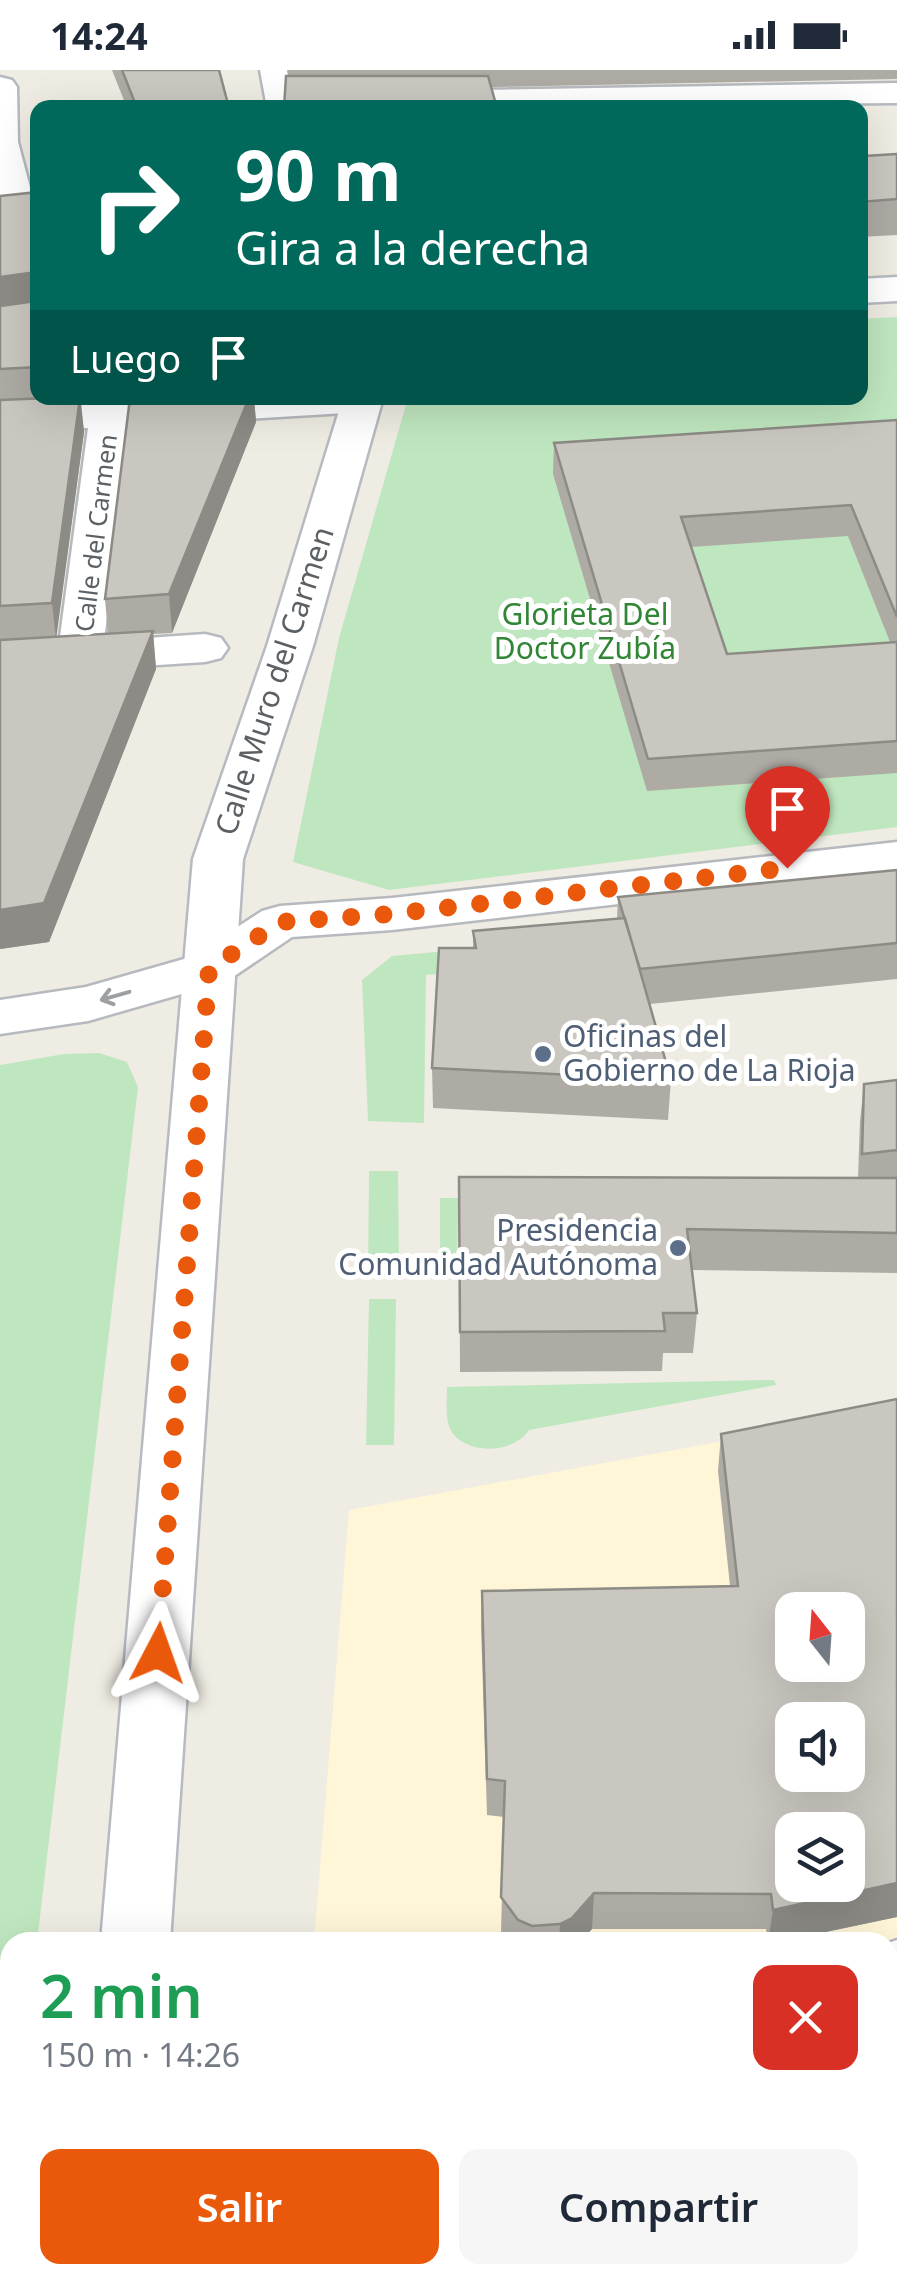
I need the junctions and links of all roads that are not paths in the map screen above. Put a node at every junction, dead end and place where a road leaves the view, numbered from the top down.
1 (277, 70) edge
2 (0, 87) edge
3 (897, 93) edge
4 (283, 100) edge
5 (484, 100) edge
6 (18, 214) edge
7 (897, 289) edge
8 (868, 291) edge
9 (246, 405) edge
10 (360, 405) edge
11 (111, 412) junction
12 (0, 422) edge
13 (205, 648) dead end
14 (80, 654) junction
15 (0, 661) edge
16 (897, 857) edge
17 (209, 969) junction
18 (0, 1017) edge
19 (136, 1932) edge

1 - 4 street
2 - 6 street
3 - 5 street
7 - 8 street
9 - 11 street
10 - 17 street, Calle Muro del Carmen
11 - 12 street
11 - 14 street, Calle del Carmen
13 - 14 street
14 - 15 street
16 - 17 street
17 -> 18 street
17 - 19 street, Calle Muro del Carmen

